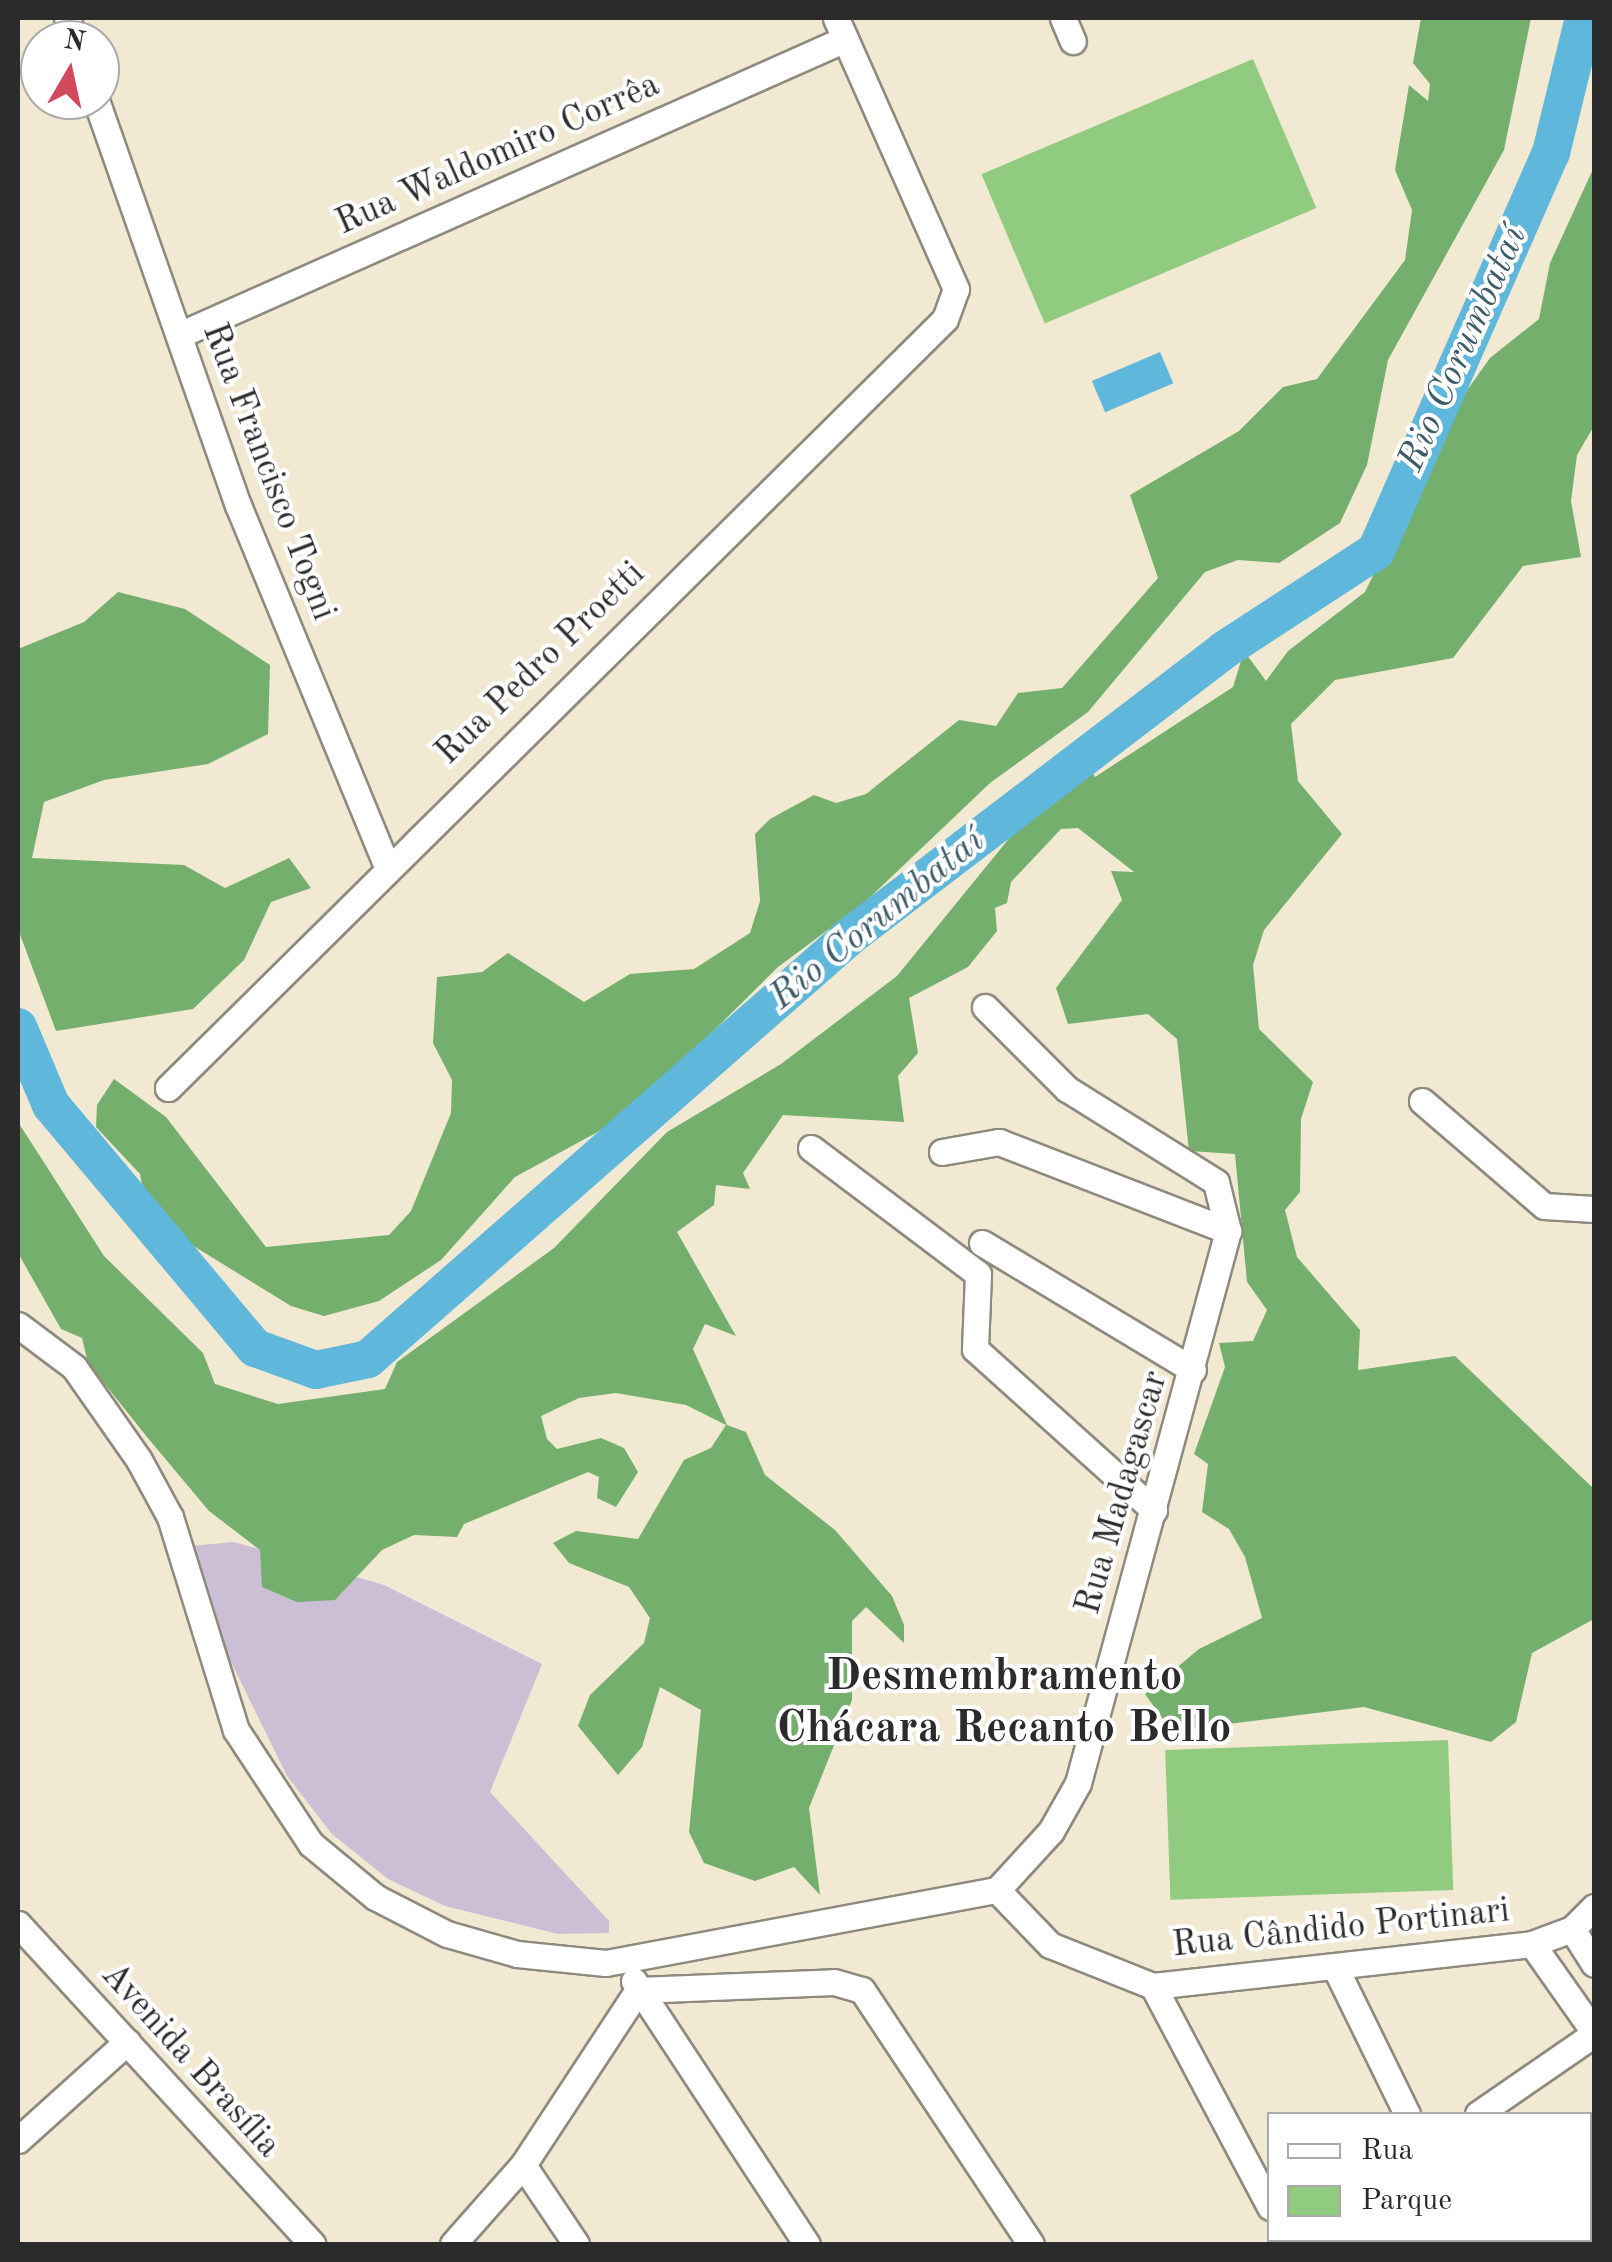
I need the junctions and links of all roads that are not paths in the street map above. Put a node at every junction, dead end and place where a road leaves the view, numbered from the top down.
1 (840, 28) edge
2 (103, 120) edge
3 (179, 336) junction
4 (386, 864) junction
5 (985, 1007) dead end
6 (168, 1088) dead end
7 (1422, 1101) dead end
8 (811, 1148) dead end
9 (942, 1152) dead end
10 (1594, 1209) edge
11 (1228, 1231) junction
12 (982, 1243) dead end
13 (18, 1325) edge
14 (1194, 1370) junction
15 (1154, 1510) junction
16 (997, 1890) junction
17 (1594, 1907) edge
18 (18, 1924) edge
19 (1572, 1929) junction
20 (1532, 1944) junction
21 (625, 1959) junction
22 (1594, 1964) edge
23 (1335, 1967) junction
24 (1153, 1986) junction
25 (638, 1990) junction
26 (1594, 2033) edge
27 (128, 2042) junction
28 (1405, 2112) edge
29 (1481, 2112) edge
30 (18, 2140) edge
31 (523, 2165) junction
32 (1267, 2201) edge
33 (312, 2244) edge
34 (453, 2244) edge
35 (576, 2244) edge
36 (807, 2244) edge
37 (1031, 2244) edge

1 - 3 street, Rua Waldomiro Corrêa
1 - 4 street, Rua Pedro Proetti
2 - 3 street, Rua Francisco Togni
3 - 4 street, Rua Francisco Togni
4 - 6 street, Rua Pedro Proetti
5 - 11 street, Rua Madagascar
7 - 10 street
8 - 15 street
9 - 11 street
11 - 14 street, Rua Madagascar
12 - 14 street
13 - 21 street
14 - 15 street, Rua Madagascar
15 - 16 street, Rua Madagascar
16 - 21 street
16 - 24 street, Rua Cândido Portinari
17 - 19 street, Rua Cândido Portinari
18 - 27 street, Avenida Brasília
19 - 20 street, Rua Cândido Portinari
19 - 22 street
20 - 23 street, Rua Cândido Portinari
20 - 26 street
21 - 25 street
23 - 24 street, Rua Cândido Portinari
23 - 28 street
24 - 32 street
25 - 31 street
25 - 36 street
25 - 37 street
26 - 29 street
27 - 30 street
27 - 33 street, Avenida Brasília
31 - 34 street
31 - 35 street

